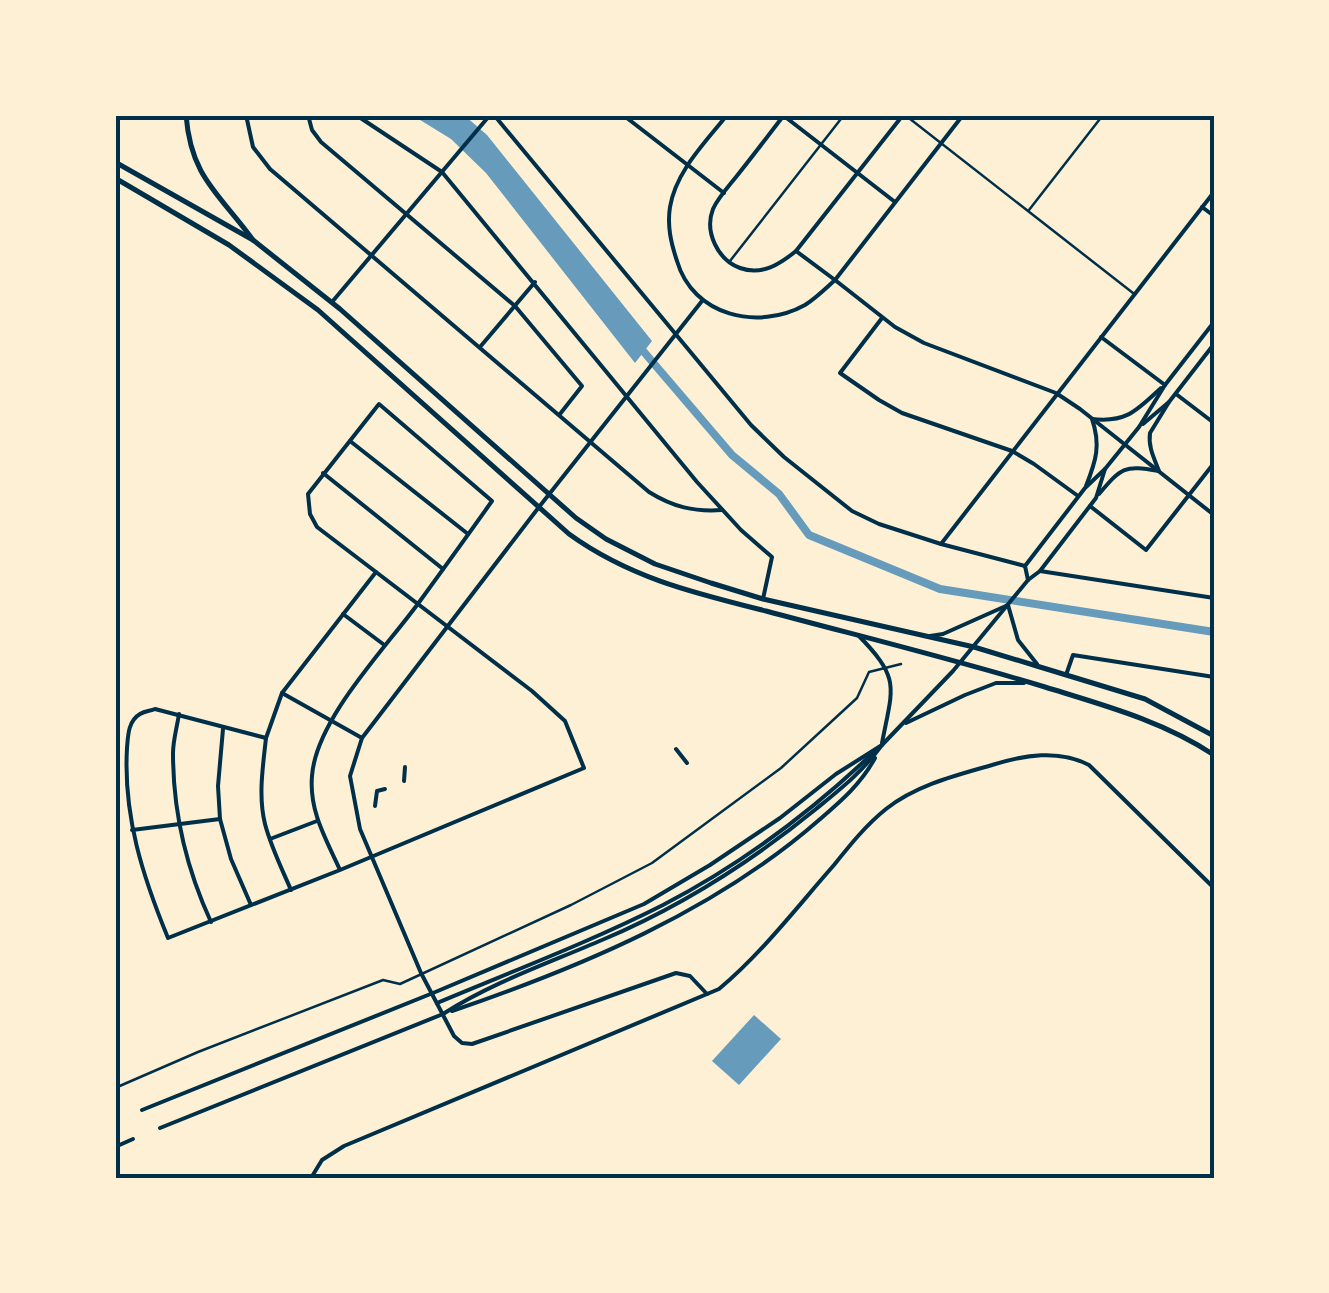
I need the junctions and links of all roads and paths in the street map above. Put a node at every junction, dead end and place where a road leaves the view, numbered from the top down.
1 (186, 115) edge
2 (246, 115) edge
3 (308, 115) edge
4 (356, 115) edge
5 (491, 115) edge
6 (623, 115) edge
7 (727, 115) edge
8 (783, 115) edge
9 (844, 115) edge
10 (904, 115) edge
11 (963, 115) edge
12 (1102, 115) edge
13 (941, 143) junction
14 (821, 144) junction
15 (115, 162) edge
16 (688, 165) junction
17 (443, 170) junction
18 (858, 173) junction
19 (115, 178) edge
20 (1214, 192) edge
21 (724, 193) junction
22 (895, 202) junction
23 (1202, 207) junction
24 (1028, 211) junction
25 (407, 214) junction
26 (1214, 216) edge
27 (253, 240) junction
28 (796, 250) junction
29 (372, 256) junction
30 (729, 262) junction
31 (835, 280) junction
32 (534, 282) junction
33 (1134, 294) junction
34 (702, 301) junction
35 (332, 302) junction
36 (515, 306) junction
37 (882, 318) junction
38 (1214, 322) edge
39 (675, 336) junction
40 (1100, 336) junction
41 (1214, 344) edge
42 (480, 348) junction
43 (1165, 385) junction
44 (630, 393) junction
45 (1056, 393) junction
46 (1176, 394) junction
47 (1170, 402) junction
48 (559, 415) junction
49 (1092, 419) junction
50 (1214, 424) edge
51 (1139, 427) junction
52 (350, 440) junction
53 (590, 441) junction
54 (1125, 445) junction
55 (1012, 451) junction
56 (1214, 463) edge
57 (1105, 469) junction
58 (1160, 471) junction
59 (323, 473) junction
60 (1085, 488) junction
61 (549, 494) junction
62 (1190, 495) junction
63 (1078, 496) junction
64 (1096, 498) junction
65 (1090, 506) junction
66 (539, 507) junction
67 (722, 510) junction
68 (1214, 515) edge
69 (468, 534) junction
70 (941, 544) junction
71 (1025, 566) junction
72 (443, 569) junction
73 (1040, 571) junction
74 (376, 572) junction
75 (1028, 580) junction
76 (1214, 598) edge
77 (763, 599) junction
78 (418, 604) junction
79 (1008, 605) junction
80 (343, 614) junction
81 (448, 627) junction
82 (858, 635) junction
83 (928, 636) junction
84 (385, 646) junction
85 (974, 647) junction
86 (960, 663) junction
87 (901, 664) dead end
88 (1040, 667) junction
89 (886, 668) junction
90 (1066, 675) junction
91 (1214, 677) edge
92 (1029, 682) junction
93 (282, 694) junction
94 (179, 714) junction
95 (331, 720) junction
96 (902, 725) junction
97 (224, 727) junction
98 (1214, 736) edge
99 (266, 738) junction
100 (362, 738) junction
101 (882, 745) junction
102 (676, 749) dead end
103 (1214, 756) edge
104 (687, 763) dead end
105 (405, 767) dead end
106 (404, 781) dead end
107 (385, 789) dead end
108 (374, 806) dead end
109 (220, 819) junction
110 (317, 821) junction
111 (180, 826) junction
112 (132, 830) junction
113 (270, 839) junction
114 (372, 858) junction
115 (340, 870) junction
116 (1214, 888) edge
117 (291, 890) junction
118 (251, 906) junction
119 (211, 922) junction
120 (421, 973) junction
121 (433, 993) junction
122 (707, 994) junction
123 (438, 1003) junction
124 (444, 1014) junction
125 (115, 1088) edge
126 (142, 1110) dead end
127 (160, 1128) dead end
128 (132, 1139) dead end
129 (115, 1147) edge
130 (310, 1178) edge

1 - 27 main road
2 - 29 street
3 - 25 street
4 - 17 street
5 - 17 street
5 - 39 street
6 - 16 street
7 - 16 street
8 - 14 street
8 - 21 street
9 - 14 street
10 - 13 street
10 - 18 street
11 - 13 street
12 - 24 street
13 - 22 street
13 - 24 street
14 - 18 street
14 - 30 street
15 - 27 main road
16 - 21 street
16 - 34 street
17 - 25 street
17 - 32 street
18 - 22 street
18 - 28 street
19 - 66 main road
20 - 23 street
21 - 30 street
22 - 31 street
23 - 26 street
23 - 33 street
24 - 33 street
25 - 29 street
25 - 36 street
27 - 35 main road
28 - 30 street
28 - 31 street
29 - 35 street
29 - 42 street
31 - 34 street
31 - 37 street
32 - 36 street
32 - 44 street
33 - 40 street
34 - 39 street
35 - 61 main road
36 - 42 street
36 - 48 street
37 - 45 street
37 - 55 street
38 - 43 street
39 - 44 street
39 - 70 street
40 - 43 street
40 - 45 street
41 - 46 street
42 - 48 street
43 - 49 street
43 - 51 street
44 - 53 street
44 - 67 street
45 - 49 street
45 - 55 street
46 - 47 street
46 - 50 street
47 - 51 street
47 - 58 street
48 - 53 street
49 - 54 street
49 - 60 street
51 - 54 street
52 - 59 street
52 - 69 street
52 - 69 street
53 - 61 street
53 - 67 street
54 - 57 street
54 - 58 street
55 - 63 street
55 - 70 street
56 - 62 street
57 - 60 street
57 - 64 street
58 - 62 street
58 - 64 street
59 - 72 street
59 - 74 street
60 - 63 street
61 - 66 street
61 - 77 main road
62 - 65 street
62 - 68 street
63 - 71 street
64 - 65 street
65 - 73 street
66 - 81 street
66 - 82 main road
67 - 77 street
69 - 72 street
70 - 71 street
71 - 75 street
72 - 78 street
73 - 75 street
73 - 76 street
74 - 78 street
74 - 80 street
75 - 79 street
77 - 83 main road
78 - 81 street
78 - 84 street
79 - 83 street
79 - 85 street
79 - 88 street
80 - 84 street
80 - 93 street
81 - 100 street
81 - 114 street
82 - 86 main road
82 - 89 street
83 - 85 main road
84 - 95 street
85 - 86 street
85 - 88 main road
86 - 92 main road
86 - 96 street
87 - 89 street
88 - 90 main road
89 - 101 street
89 - 120 street
90 - 91 street
90 - 98 main road
92 - 96 street
92 - 103 main road
93 - 95 street
93 - 99 street
94 - 97 street
94 - 111 street
94 - 112 street
95 - 100 street
95 - 110 street
96 - 101 street
97 - 99 street
97 - 109 street
99 - 113 street
100 - 114 street
101 - 121 street
101 - 123 street
101 - 124 street
101 - 124 street
102 - 104 street
105 - 106 street
107 - 108 street
109 - 111 street
109 - 118 street
110 - 113 street
110 - 115 street
111 - 112 street
111 - 119 street
112 - 119 street
113 - 117 street
114 - 115 street
114 - 120 street
115 - 117 street
116 - 122 street
117 - 118 street
118 - 119 street
120 - 121 street
120 - 125 street
121 - 123 street
121 - 126 street
122 - 124 street
122 - 130 street
123 - 124 street
124 - 127 street
128 - 129 street

